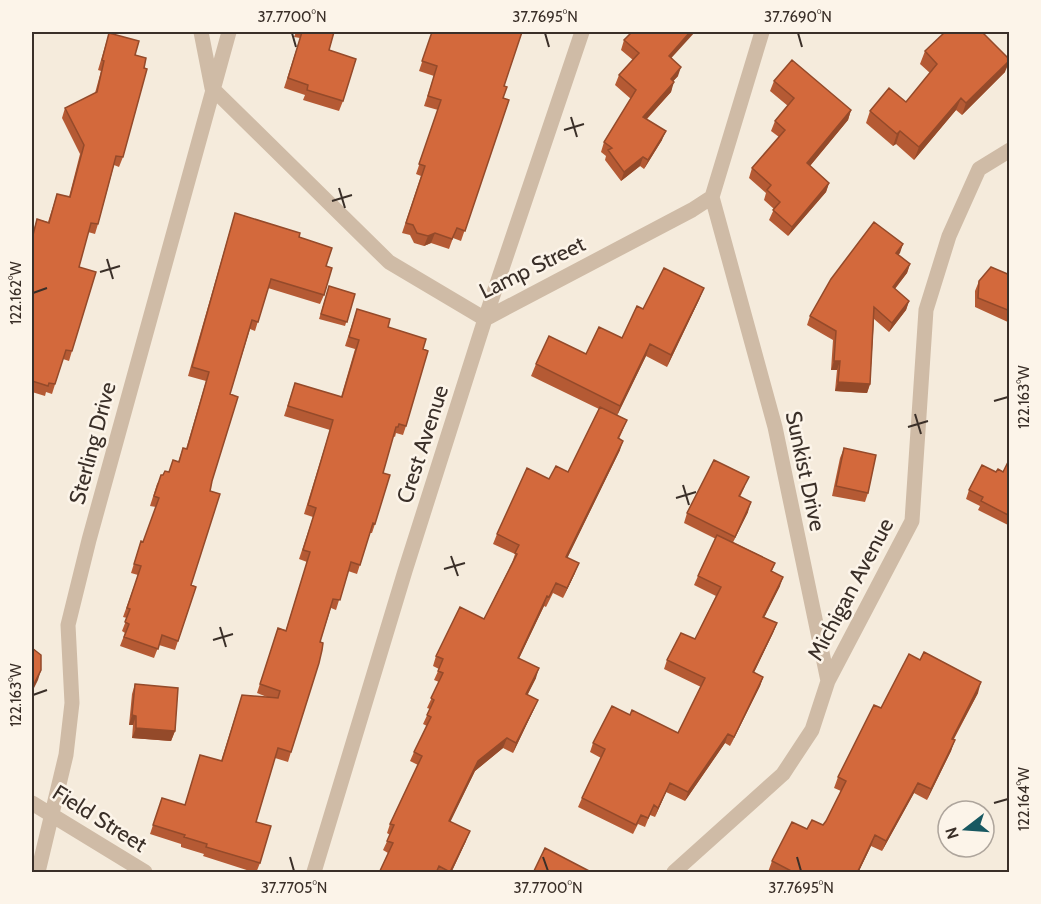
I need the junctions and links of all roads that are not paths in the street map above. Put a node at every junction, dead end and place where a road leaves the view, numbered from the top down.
1 (201, 32) edge
2 (229, 32) edge
3 (582, 32) edge
4 (762, 32) edge
5 (212, 88) junction
6 (1010, 150) edge
7 (712, 197) junction
8 (485, 319) junction
9 (828, 681) junction
10 (32, 802) edge
11 (52, 817) junction
12 (38, 873) edge
13 (145, 873) edge
14 (314, 873) edge
15 (674, 873) edge

1 - 5 street
2 - 5 street, Sterling Drive
3 - 8 street, Crest Avenue
4 - 7 street
5 - 8 street, Lamp Street
5 - 11 street, Sterling Drive
6 - 9 street, Michigan Avenue
7 - 8 street, Lamp Street
7 - 9 street, Sunkist Drive
8 - 14 street, Crest Avenue
9 - 15 street, Sunkist Drive
10 - 11 street, Field Street
11 - 12 street, Sterling Drive
11 - 13 street, Field Street

